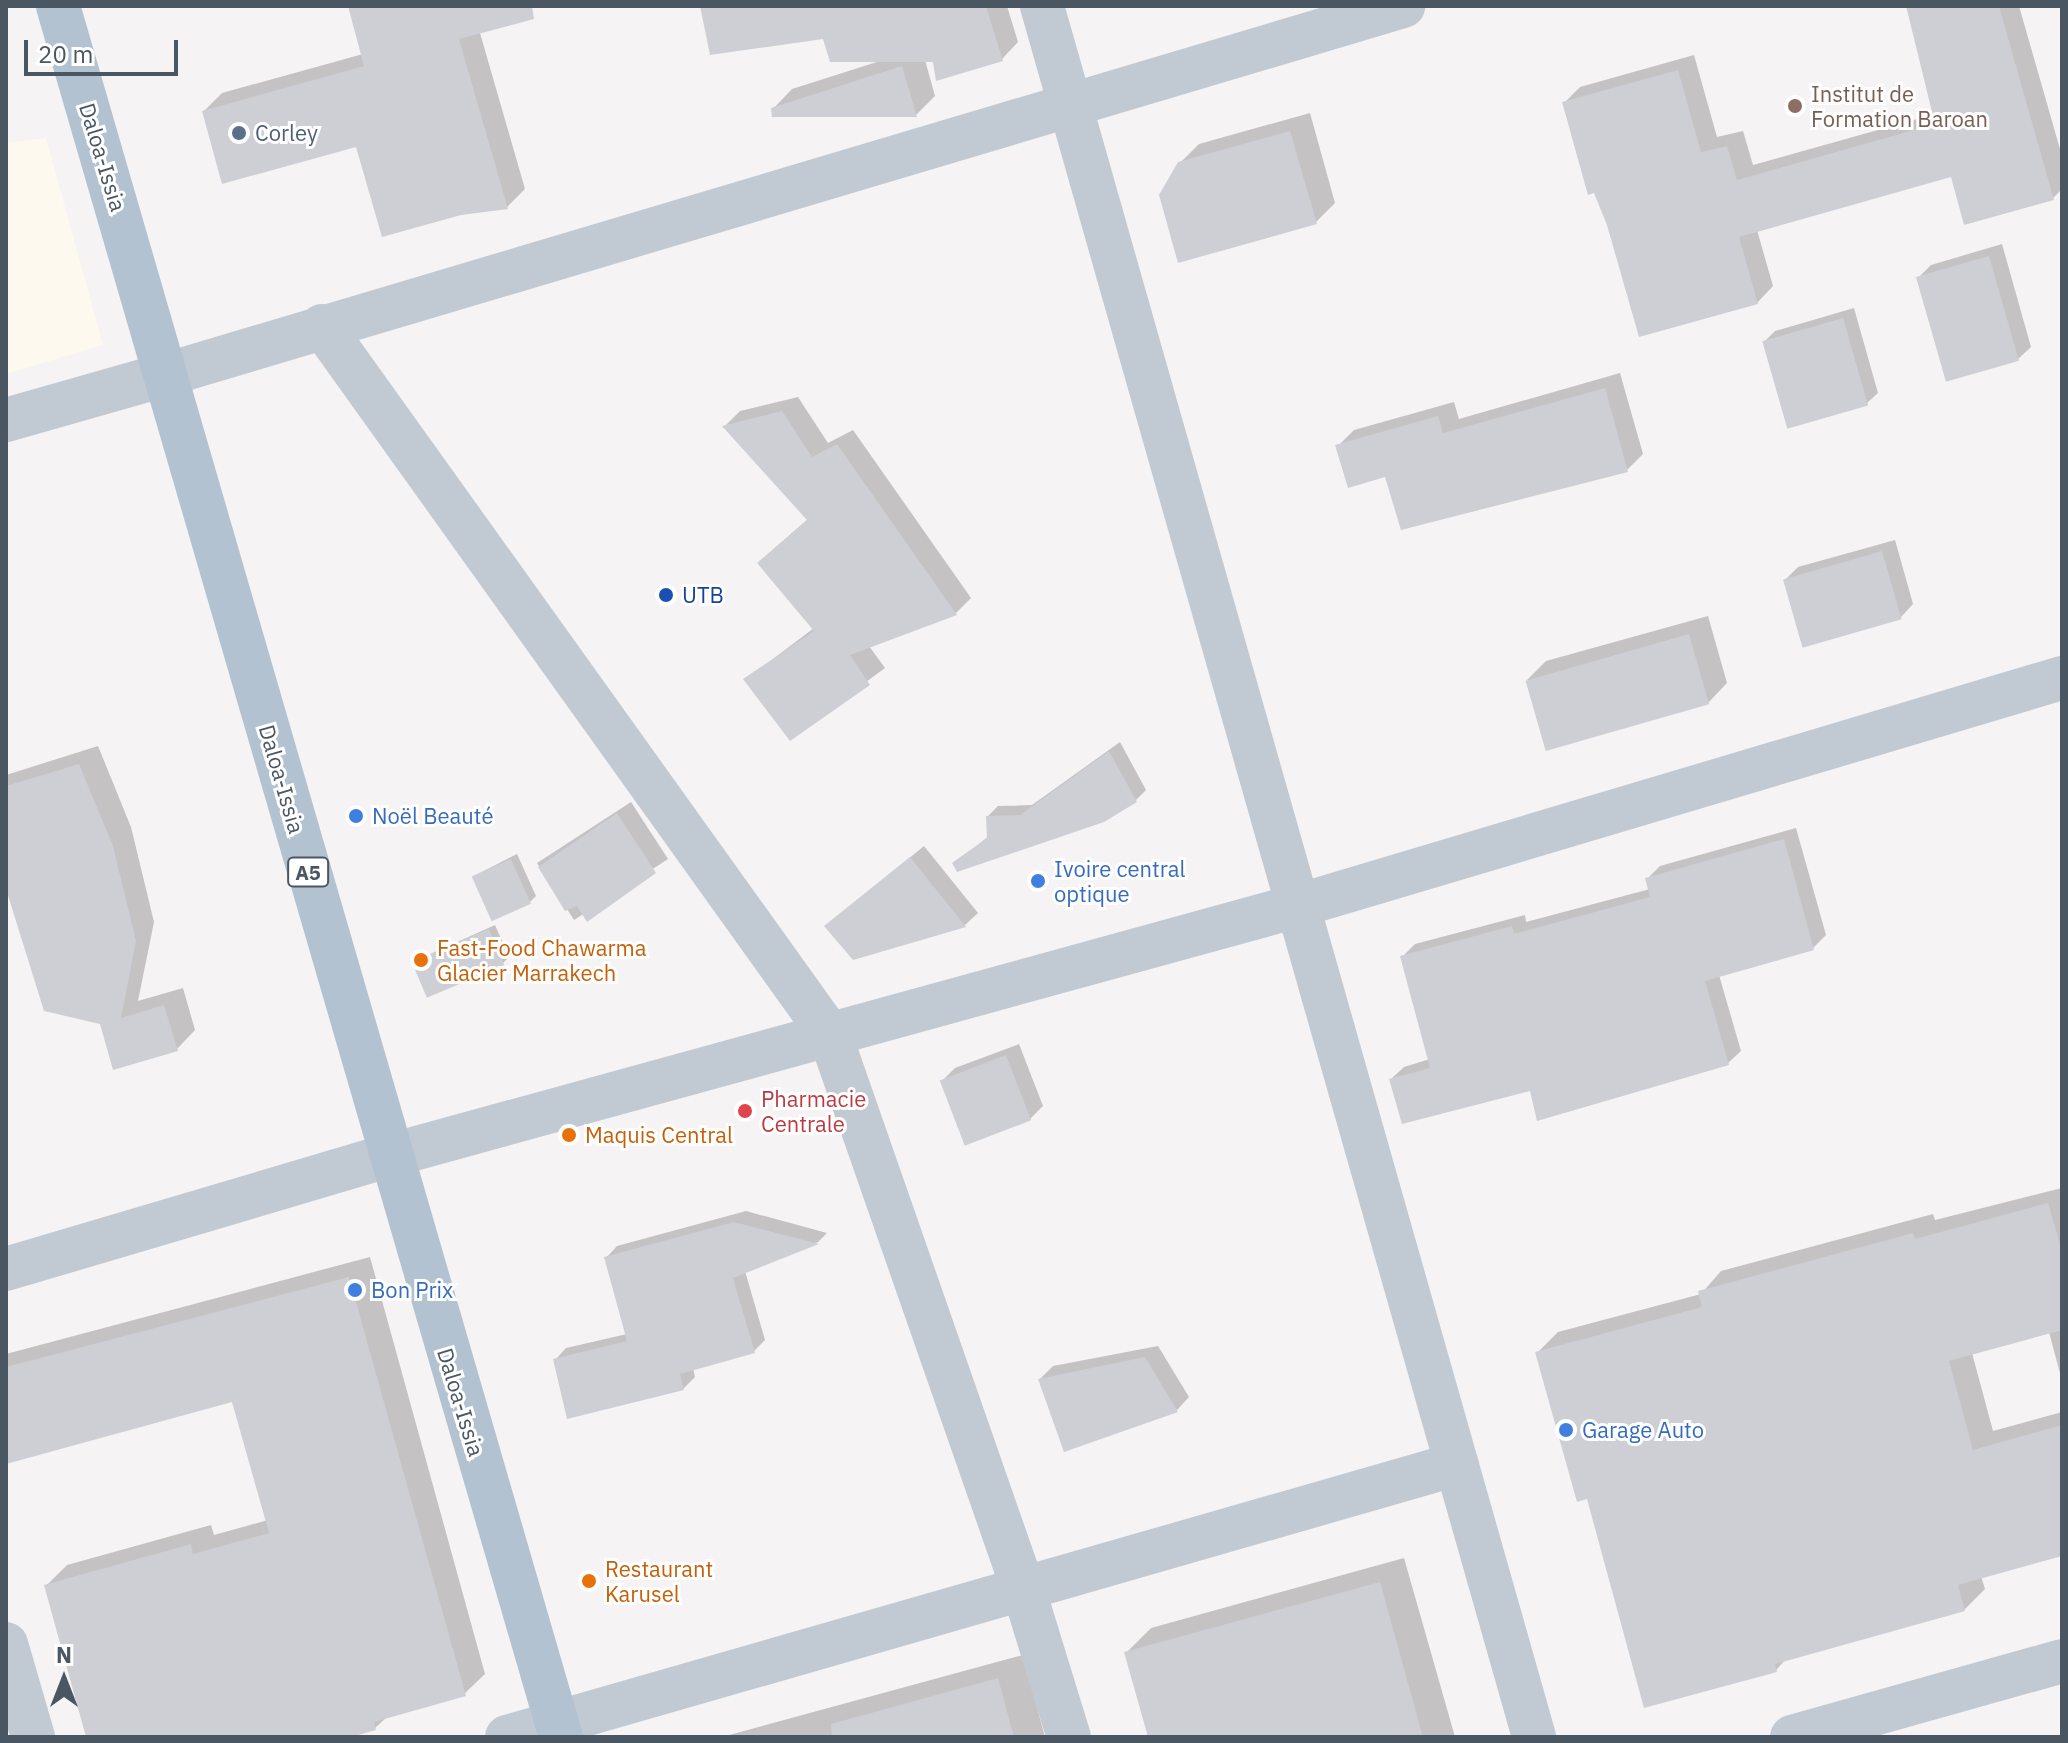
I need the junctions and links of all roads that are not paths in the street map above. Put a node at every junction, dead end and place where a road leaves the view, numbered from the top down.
1 (58, 6) edge
2 (1042, 6) edge
3 (1403, 6) edge
4 (1073, 101) junction
5 (322, 326) junction
6 (168, 374) junction
7 (6, 420) edge
8 (2062, 678) edge
9 (1297, 906) junction
10 (830, 1035) junction
11 (388, 1156) junction
12 (6, 1269) edge
13 (1457, 1464) junction
14 (1024, 1591) junction
15 (6, 1644) edge
16 (2062, 1661) edge
17 (559, 1730) edge
18 (33, 1737) edge
19 (507, 1737) edge
20 (1069, 1737) edge
21 (1534, 1737) edge
22 (1792, 1737) edge

1 - 6 main road, Daloa-Issia / A5
2 - 4 street
3 - 4 street
4 - 5 street
4 - 9 street
5 - 6 street
5 - 10 street
6 - 7 street
6 - 11 main road, Daloa-Issia / A5
8 - 9 street
9 - 10 street
9 - 13 street
10 - 11 street
10 - 14 street
11 - 12 street
11 - 17 main road, Daloa-Issia / A5
13 - 14 street
13 - 21 street
14 - 17 street
14 - 20 street
15 - 18 street
16 - 22 street
17 - 19 street

